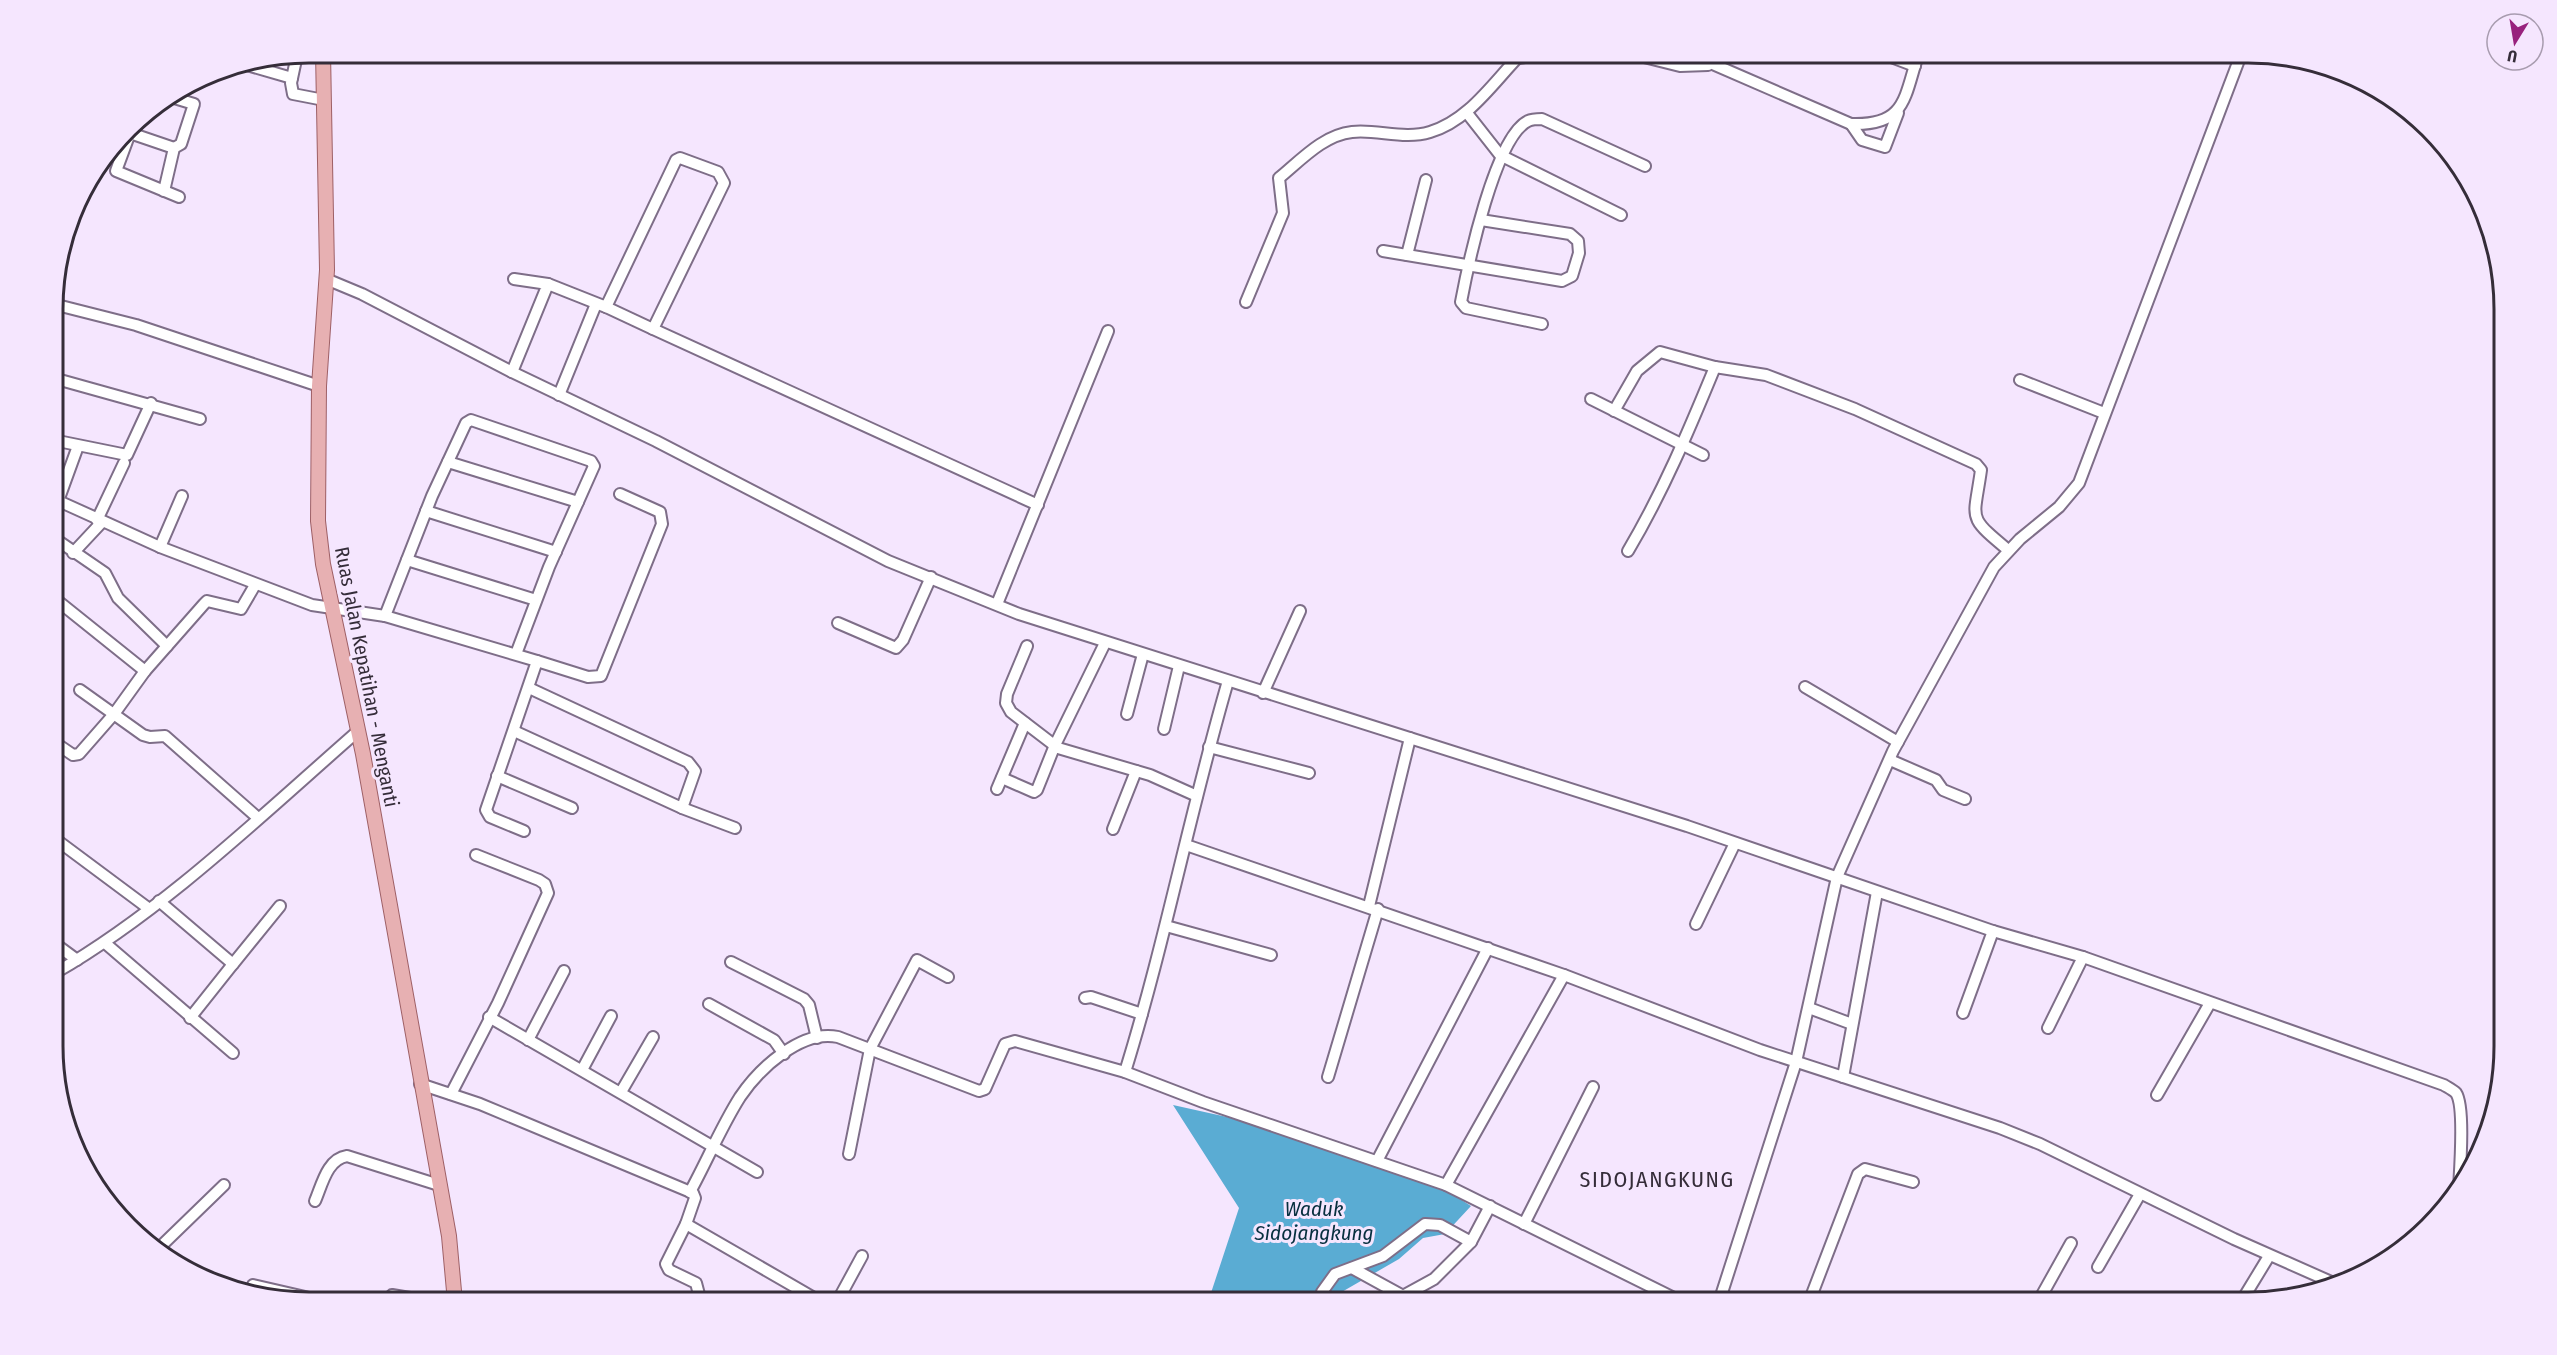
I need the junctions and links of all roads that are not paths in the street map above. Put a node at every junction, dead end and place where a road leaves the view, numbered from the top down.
1 (323, 63) edge
2 (1513, 63) edge
3 (1668, 63) edge
4 (1704, 63) edge
5 (1907, 63) edge
6 (1916, 63) edge
7 (2238, 63) edge
8 (295, 64) edge
9 (1708, 65) junction
10 (1915, 66) junction
11 (259, 68) edge
12 (292, 78) junction
13 (180, 100) edge
14 (324, 100) junction
15 (1899, 110) junction
16 (1467, 113) junction
17 (1851, 124) junction
18 (135, 135) edge
19 (124, 147) edge
20 (174, 148) junction
21 (1500, 155) junction
22 (1645, 166) dead end
23 (1426, 180) dead end
24 (164, 191) junction
25 (179, 197) dead end
26 (1622, 215) dead end
27 (1481, 220) junction
28 (1383, 251) dead end
29 (1407, 255) junction
30 (1468, 265) junction
31 (326, 279) junction
32 (514, 279) dead end
33 (548, 284) junction
34 (1246, 302) dead end
35 (601, 306) junction
36 (63, 307) edge
37 (1542, 324) dead end
38 (653, 329) junction
39 (1108, 331) dead end
40 (1715, 367) junction
41 (512, 372) junction
42 (2020, 380) dead end
43 (63, 381) edge
44 (319, 386) junction
45 (559, 395) junction
46 (1591, 399) dead end
47 (151, 403) junction
48 (1614, 411) junction
49 (2104, 413) junction
50 (200, 419) dead end
51 (63, 442) edge
52 (1683, 445) junction
53 (78, 446) junction
54 (1702, 455) dead end
55 (448, 462) junction
56 (124, 463) dead end
57 (63, 487) edge
58 (620, 495) dead end
59 (182, 496) dead end
60 (579, 502) junction
61 (63, 504) edge
62 (1038, 505) junction
63 (426, 511) junction
64 (100, 521) junction
65 (63, 545) edge
66 (160, 547) junction
67 (1628, 550) dead end
68 (2008, 550) junction
69 (556, 552) junction
70 (73, 553) junction
71 (407, 560) junction
72 (931, 577) junction
73 (255, 585) junction
74 (536, 600) junction
75 (997, 604) junction
76 (63, 605) edge
77 (334, 610) junction
78 (1300, 611) dead end
79 (385, 616) junction
80 (838, 622) dead end
81 (1105, 643) junction
82 (167, 646) junction
83 (1026, 646) dead end
84 (516, 654) junction
85 (1143, 654) junction
86 (537, 661) junction
87 (1179, 666) junction
88 (145, 671) junction
89 (1228, 681) junction
90 (1805, 687) dead end
91 (529, 688) junction
92 (80, 690) dead end
93 (1263, 693) junction
94 (114, 714) junction
95 (1127, 714) dead end
96 (1025, 723) junction
97 (1164, 729) dead end
98 (514, 730) junction
99 (358, 731) junction
100 (1410, 738) junction
101 (1898, 742) junction
102 (1055, 745) junction
103 (1209, 747) junction
104 (63, 748) edge
105 (1890, 760) junction
106 (1136, 771) junction
107 (1309, 773) dead end
108 (497, 776) junction
109 (1002, 778) junction
110 (997, 789) dead end
111 (1197, 796) junction
112 (1965, 799) dead end
113 (572, 808) dead end
114 (682, 808) junction
115 (258, 818) junction
116 (735, 828) dead end
117 (1113, 829) dead end
118 (524, 831) dead end
119 (1735, 843) junction
120 (63, 845) edge
121 (1186, 845) junction
122 (476, 855) dead end
123 (1837, 877) junction
124 (1877, 892) junction
125 (159, 901) junction
126 (280, 906) dead end
127 (148, 908) junction
128 (1373, 908) junction
129 (1696, 924) dead end
130 (1166, 926) junction
131 (1993, 931) junction
132 (105, 944) junction
133 (1488, 948) junction
134 (63, 950) edge
135 (1271, 955) dead end
136 (2083, 957) junction
137 (77, 960) junction
138 (731, 962) dead end
139 (233, 964) junction
140 (63, 968) edge
141 (564, 970) dead end
142 (1564, 975) junction
143 (948, 977) dead end
144 (1085, 998) dead end
145 (2210, 1003) junction
146 (709, 1004) dead end
147 (1809, 1008) junction
148 (1963, 1013) dead end
149 (1142, 1014) junction
150 (611, 1016) dead end
151 (190, 1017) junction
152 (489, 1017) junction
153 (1852, 1024) junction
154 (2048, 1028) dead end
155 (653, 1037) dead end
156 (817, 1038) junction
157 (528, 1040) junction
158 (870, 1049) junction
159 (232, 1053) dead end
160 (784, 1054) junction
161 (1796, 1062) junction
162 (582, 1070) junction
163 (1125, 1072) junction
164 (1329, 1077) dead end
165 (1843, 1077) junction
166 (420, 1084) junction
167 (1593, 1087) dead end
168 (621, 1092) junction
169 (451, 1094) junction
170 (2157, 1095) dead end
171 (715, 1146) junction
172 (849, 1154) dead end
173 (1377, 1161) junction
174 (2460, 1171) edge
175 (757, 1172) dead end
176 (1912, 1182) dead end
177 (224, 1185) dead end
178 (439, 1185) junction
179 (1446, 1185) junction
180 (690, 1192) junction
181 (2140, 1194) junction
182 (315, 1202) dead end
183 (1490, 1206) junction
184 (686, 1224) junction
185 (1524, 1224) junction
186 (1470, 1242) junction
187 (2071, 1243) dead end
188 (163, 1244) edge
189 (862, 1256) dead end
190 (2269, 1256) junction
191 (2098, 1267) dead end
192 (1352, 1268) junction
193 (2325, 1280) edge
194 (253, 1285) dead end
195 (265, 1288) edge
196 (454, 1292) edge
197 (698, 1292) edge
198 (804, 1292) edge
199 (842, 1292) edge
200 (1322, 1292) edge
201 (1390, 1292) edge
202 (1413, 1292) edge
203 (1662, 1292) edge
204 (1722, 1292) edge
205 (1813, 1292) edge
206 (2044, 1292) edge
207 (2247, 1292) edge

1 - 14 main road, Ruas Jalan Kepatihan - Menganti
2 - 16 street
3 - 9 street
4 - 9 street
5 - 10 street
6 - 10 street
7 - 49 street
8 - 12 street
9 - 17 street
10 - 15 street
11 - 12 street
12 - 14 street
13 - 20 street
14 - 31 main road, Ruas Jalan Kepatihan - Menganti
15 - 17 street
15 - 17 street
16 - 21 street
16 - 34 street
18 - 20 street
19 - 24 street
20 - 24 street
21 - 22 street
21 - 26 street
21 - 27 street
23 - 29 street
24 - 25 street
27 - 30 street
27 - 30 street
28 - 29 street
29 - 30 street
30 - 37 street
31 - 41 street
31 - 44 main road, Ruas Jalan Kepatihan - Menganti
32 - 33 street
33 - 35 street
33 - 41 street
35 - 38 street
35 - 38 street
35 - 45 street
36 - 44 street
38 - 62 street
39 - 62 street
40 - 48 street
40 - 52 street
40 - 68 street
41 - 45 street
42 - 49 street
43 - 47 street
44 - 77 main road, Ruas Jalan Kepatihan - Menganti
45 - 72 street
46 - 48 street
47 - 50 street
47 - 53 street
48 - 52 street
49 - 68 street
51 - 53 street
52 - 54 street
52 - 67 street
53 - 57 street
55 - 60 street
55 - 60 street
55 - 63 street
56 - 64 street
58 - 86 street
59 - 66 street
60 - 69 street
61 - 64 street
62 - 75 street
63 - 69 street
63 - 71 street
64 - 66 street
64 - 70 street
65 - 70 street
66 - 73 street
68 - 101 street
69 - 74 street
70 - 82 street
71 - 74 street
71 - 79 street
72 - 75 street
72 - 80 street
73 - 77 street
73 - 82 street
74 - 84 street
75 - 81 street
76 - 88 street
77 - 79 street
77 - 99 main road, Ruas Jalan Kepatihan - Menganti
78 - 93 street
79 - 84 street
81 - 85 street
81 - 102 street
82 - 88 street
83 - 96 street
84 - 86 street
85 - 87 street
85 - 95 street
86 - 91 street
87 - 89 street
87 - 97 street
88 - 94 street
89 - 93 street
89 - 103 street
90 - 101 street
91 - 98 street
91 - 114 street
92 - 94 street
93 - 100 street
94 - 104 street
94 - 115 street
96 - 102 street
96 - 109 street
98 - 108 street
98 - 114 street
99 - 115 street
99 - 166 main road, Ruas Jalan Kepatihan - Menganti
100 - 119 street
100 - 128 street
101 - 105 street
102 - 106 street
102 - 109 street
103 - 107 street
103 - 111 street
105 - 112 street
105 - 123 street
106 - 111 street
106 - 117 street
108 - 113 street
108 - 118 street
109 - 110 street
111 - 121 street
114 - 116 street
115 - 125 street
119 - 123 street
119 - 129 street
120 - 127 street
121 - 128 street
121 - 130 street
122 - 152 street
123 - 124 street
123 - 147 street
124 - 131 street
124 - 153 street
125 - 127 street
125 - 139 street
126 - 139 street
127 - 132 street
128 - 133 street
128 - 164 street
130 - 135 street
130 - 149 street
131 - 136 street
131 - 148 street
132 - 137 street
132 - 151 street
133 - 142 street
133 - 173 street
134 - 137 street
136 - 145 street
136 - 154 street
137 - 140 street
138 - 156 street
139 - 151 street
141 - 157 street
142 - 161 street
142 - 179 street
143 - 158 street
144 - 149 street
145 - 170 street
145 - 174 street
146 - 160 street
147 - 153 street
147 - 161 street
149 - 163 street
150 - 162 street
151 - 159 street
152 - 157 street
152 - 169 street
153 - 165 street
155 - 168 street
156 - 158 street
156 - 160 street
157 - 162 street
158 - 163 street
158 - 172 street
160 - 171 street
161 - 165 street
161 - 204 street
162 - 168 street
163 - 173 street
165 - 181 street
166 - 169 street
166 - 178 main road, Ruas Jalan Kepatihan - Menganti
167 - 185 street
168 - 171 street
169 - 180 street
171 - 175 street
171 - 180 street
173 - 179 street
176 - 205 street
177 - 188 street
178 - 182 street
178 - 196 main road, Ruas Jalan Kepatihan - Menganti
179 - 183 street
180 - 184 street
181 - 190 street
181 - 191 street
183 - 185 street
183 - 186 street
184 - 197 street
184 - 198 street
185 - 203 street
186 - 192 street
186 - 202 street
187 - 206 street
189 - 199 street
190 - 193 street
190 - 207 street
192 - 200 street
192 - 201 street
194 - 195 street

